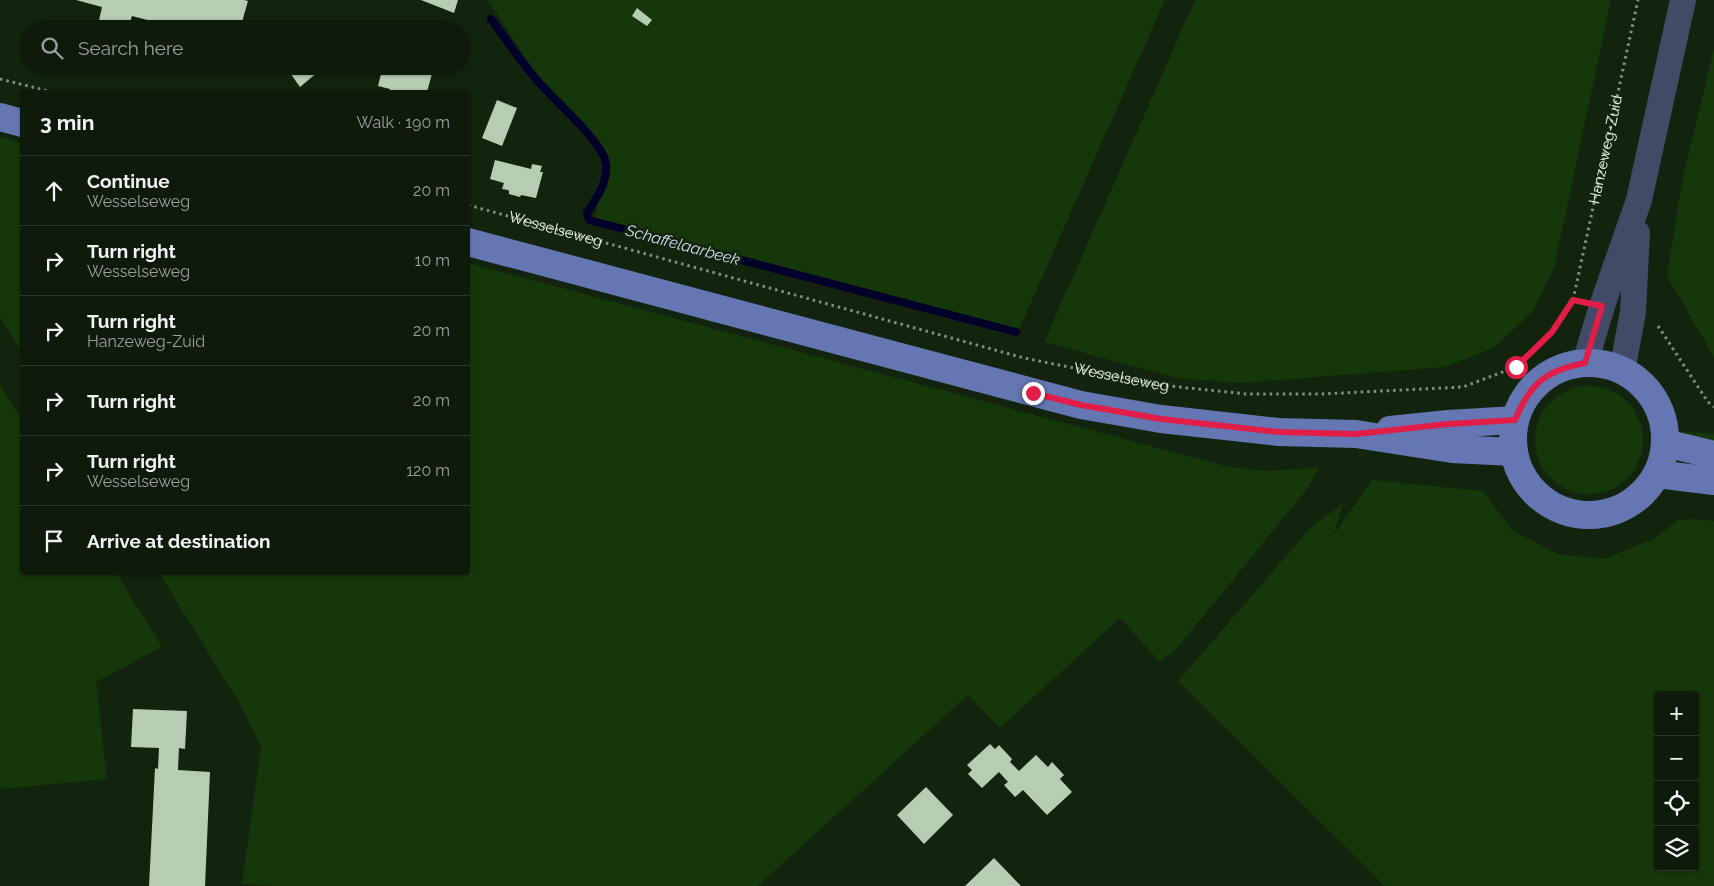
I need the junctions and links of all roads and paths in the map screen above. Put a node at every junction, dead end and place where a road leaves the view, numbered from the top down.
1 (1638, 0) edge
2 (1683, 0) edge
3 (0, 79) edge
4 (44, 90) edge
5 (0, 116) edge
6 (20, 122) edge
7 (1639, 200) junction
8 (470, 206) edge
9 (470, 243) edge
10 (1573, 300) junction
11 (1602, 306) junction
12 (1633, 312) junction
13 (1585, 363) junction
14 (1622, 371) junction
15 (1714, 407) edge
16 (1515, 420) junction
17 (1356, 434) junction
18 (1666, 443) junction
19 (1513, 452) junction
20 (1714, 454) edge
21 (1657, 474) junction
22 (1714, 481) edge

1 - 10 path, Hanzeweg-Zuid
2 - 7 street
3 - 4 path
5 - 6 main road
7 - 11 street
7 - 12 street
8 - 10 path, Wesselseweg
9 - 17 main road
10 - 11 path
11 - 13 street
12 - 14 street
12 - 15 path
13 - 14 main road
13 - 16 main road
14 - 18 main road
16 - 17 main road
16 - 19 main road
17 - 19 main road
18 - 20 main road
18 - 21 main road
19 - 21 main road
21 - 22 main road

